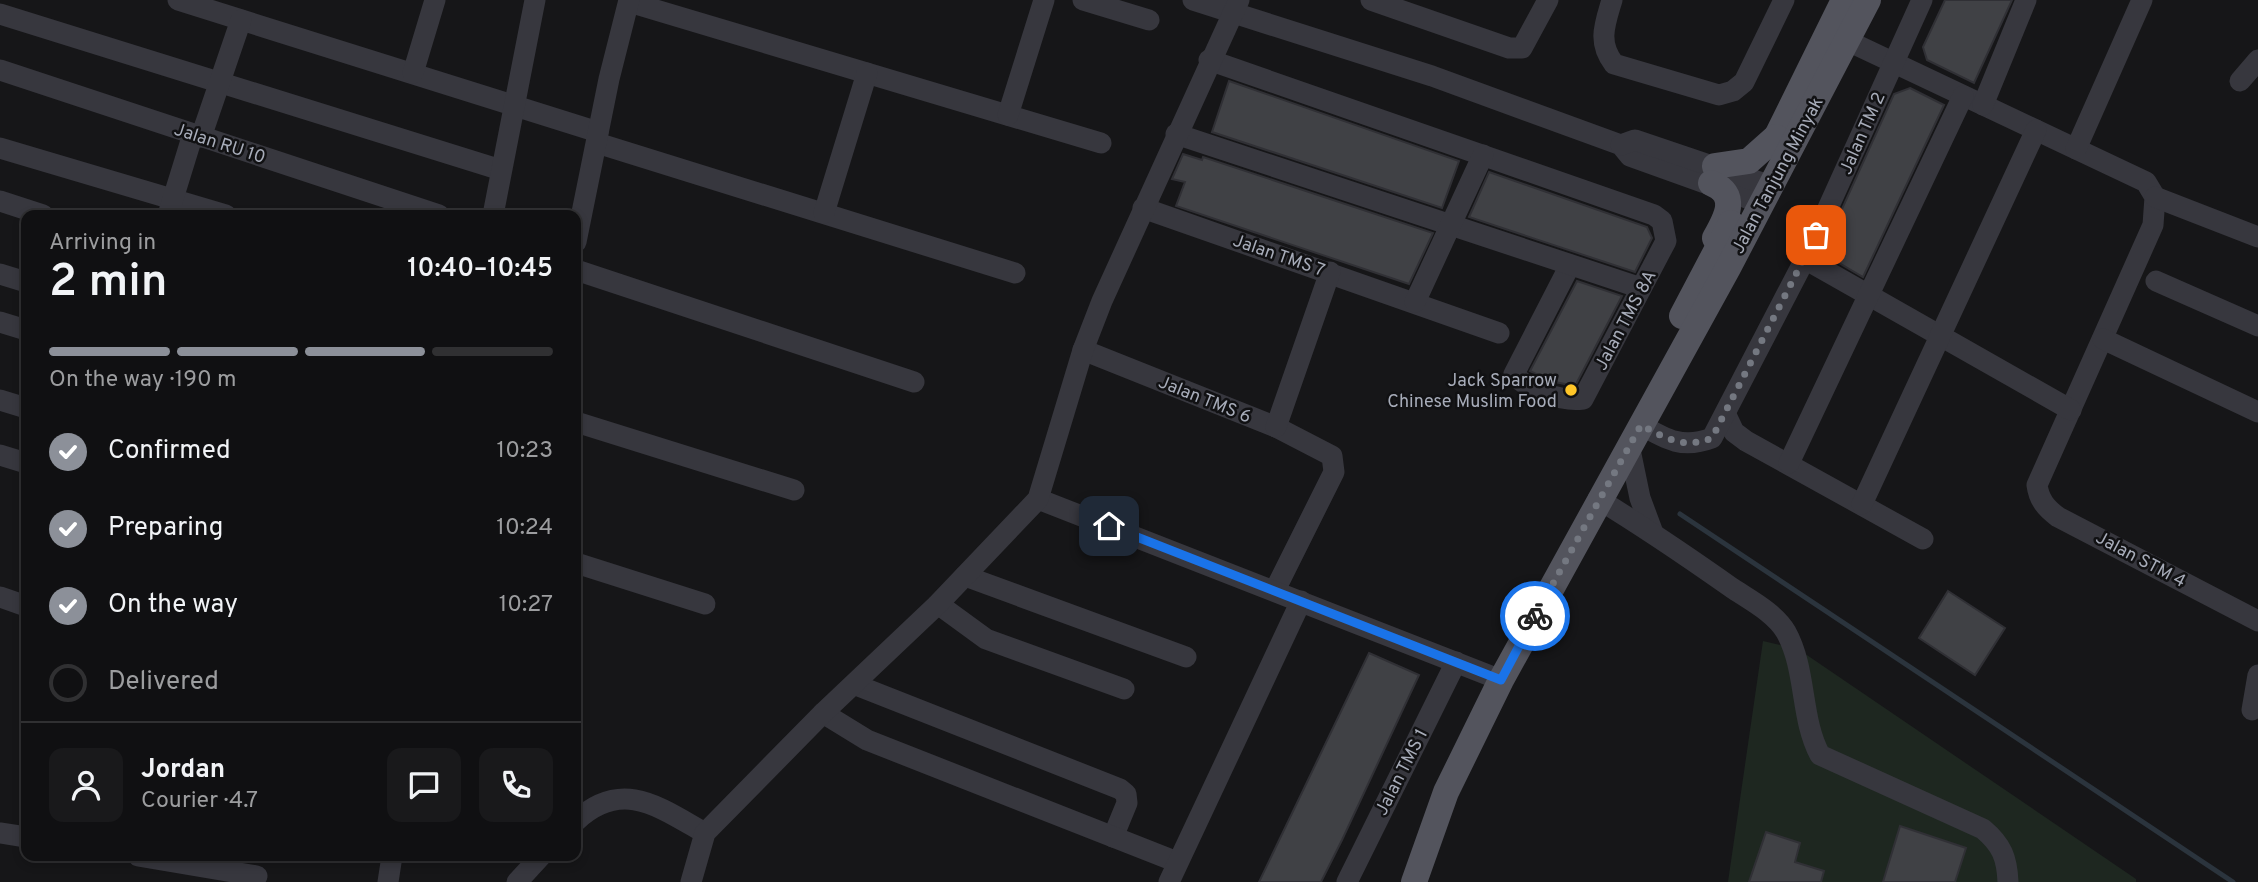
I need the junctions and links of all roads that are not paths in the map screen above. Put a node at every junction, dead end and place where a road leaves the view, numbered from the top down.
1 (178, 0) edge
2 (435, 0) edge
3 (536, 0) edge
4 (1044, 0) edge
5 (1083, 0) edge
6 (1193, 0) edge
7 (1371, 0) edge
8 (1548, 0) edge
9 (1612, 0) edge
10 (1784, 0) edge
11 (1844, 0) edge
12 (1868, 0) edge
13 (1922, 0) edge
14 (2026, 0) edge
15 (2142, 0) edge
16 (629, 1) edge
17 (1397, 4) edge
18 (1235, 6) edge
19 (0, 13) edge
20 (241, 20) junction
21 (1149, 20) dead end
22 (1848, 41) junction
23 (1209, 60) junction
24 (2258, 60) edge
25 (1894, 63) junction
26 (0, 70) edge
27 (413, 73) junction
28 (867, 73) junction
29 (2240, 81) dead end
30 (219, 83) junction
31 (1963, 96) junction
32 (1983, 105) junction
33 (519, 107) junction
34 (1007, 115) junction
35 (2036, 130) junction
36 (1176, 134) junction
37 (197, 136) junction
38 (597, 137) junction
39 (1776, 137) junction
40 (1101, 142) dead end
41 (0, 148) edge
42 (2076, 149) junction
43 (1483, 155) junction
44 (501, 170) junction
45 (1713, 174) junction
46 (1758, 191) junction
47 (2155, 197) junction
48 (0, 201) edge
49 (170, 207) edge
50 (1143, 208) junction
51 (28, 210) edge
52 (191, 210) edge
53 (424, 210) edge
54 (494, 210) edge
55 (824, 214) junction
56 (581, 217) edge
57 (1450, 226) junction
58 (2258, 237) edge
59 (1805, 259) junction
60 (1570, 265) junction
61 (1707, 266) junction
62 (581, 272) edge
63 (1015, 272) dead end
64 (1330, 272) junction
65 (0, 274) edge
66 (21, 280) edge
67 (2157, 281) dead end
68 (1641, 288) junction
69 (1868, 294) junction
70 (1415, 302) junction
71 (0, 322) edge
72 (2258, 326) edge
73 (21, 328) edge
74 (1499, 333) dead end
75 (1941, 334) junction
76 (2103, 339) junction
77 (1682, 347) junction
78 (1083, 351) junction
79 (914, 382) dead end
80 (0, 400) edge
81 (21, 406) edge
82 (2071, 410) junction
83 (2258, 412) edge
84 (1726, 415) junction
85 (581, 424) edge
86 (1276, 428) junction
87 (1635, 435) junction
88 (0, 455) edge
89 (21, 461) edge
90 (1789, 463) junction
91 (794, 490) dead end
92 (1038, 499) junction
93 (1598, 499) junction
94 (1862, 504) junction
95 (1653, 533) junction
96 (1923, 539) dead end
97 (581, 565) edge
98 (965, 576) junction
99 (1275, 590) junction
100 (0, 597) edge
101 (1301, 601) junction
102 (21, 604) edge
103 (705, 604) dead end
104 (938, 604) junction
105 (2258, 621) edge
106 (1186, 657) dead end
107 (1456, 662) junction
108 (2258, 675) edge
109 (1501, 680) junction
110 (856, 685) junction
111 (1124, 689) dead end
112 (2252, 710) dead end
113 (823, 713) junction
114 (581, 816) edge
115 (0, 833) edge
116 (705, 833) junction
117 (21, 836) edge
118 (1113, 837) junction
119 (178, 861) edge
120 (391, 861) edge
121 (536, 861) edge
122 (258, 871) edge
123 (1173, 872) edge
124 (698, 881) edge
125 (388, 882) edge
126 (517, 882) edge
127 (1347, 882) edge
128 (1414, 882) edge
129 (2008, 882) edge

1 - 20 street
2 - 27 street
3 - 33 street
4 - 34 street
5 - 21 street
6 - 18 street
7 - 17 street
8 - 17 street
9 - 10 street
11 - 39 main road, Jalan Tanjung Minyak
12 - 22 main road, Jalan Tanjung Minyak
13 - 25 street, Jalan TM 2
14 - 32 street
15 - 42 street
16 - 28 street
16 - 38 street
18 - 23 street
18 - 45 street
19 - 30 street
20 - 27 street
20 - 30 street
22 - 25 street
22 - 46 main road, Jalan Tanjung Minyak
23 - 36 street
23 - 43 street
24 - 29 street
25 - 31 street
25 - 59 street, Jalan TM 2
26 - 37 street, Jalan RU 10
27 - 33 street
28 - 34 street
28 - 55 street
30 - 37 street
30 - 44 street
31 - 32 street
31 - 69 street
32 - 35 street
33 - 38 street
33 - 44 street
34 - 40 street
35 - 42 street
35 - 75 street
36 - 50 street
36 - 57 street
37 - 49 street
37 - 53 street, Jalan RU 10
38 - 55 street
38 - 56 street
39 - 45 main road
39 - 46 main road, Jalan Tanjung Minyak
41 - 49 street
42 - 47 street
43 - 57 street
43 - 68 street, Jalan TMS 8A
44 - 54 street
45 - 46 street
45 - 61 main road
46 - 61 main road, Jalan Tanjung Minyak
46 - 77 main road, Jalan Tanjung Minyak
47 - 58 street
47 - 76 street
48 - 51 street
49 - 52 street
50 - 64 street, Jalan TMS 7
50 - 78 street
55 - 63 street
57 - 60 street
57 - 70 street
59 - 69 street
59 - 84 street, Jalan TM 2
60 - 68 street
60 - 68 street, Jalan TMS 8A
61 - 77 main road, Jalan Tanjung Minyak
62 - 79 street
64 - 70 street, Jalan TMS 7
64 - 86 street
65 - 66 street
67 - 72 street
69 - 75 street
69 - 90 street
70 - 74 street, Jalan TMS 7
71 - 73 street
75 - 82 street
75 - 94 street
76 - 82 street
76 - 83 street
77 - 87 main road, Jalan Tanjung Minyak
78 - 86 street, Jalan TMS 6
78 - 92 street
80 - 81 street
82 - 105 street, Jalan STM 4
84 - 87 street, Jalan TM 2
84 - 90 street
85 - 91 street
86 - 99 street, Jalan TMS 6
87 - 93 main road, Jalan Tanjung Minyak
87 - 95 street
88 - 89 street
90 - 94 street
92 - 98 street
92 - 99 street
93 - 95 street
93 - 109 main road, Jalan Tanjung Minyak
94 - 96 street
95 - 129 street
97 - 103 street
98 - 104 street
98 - 106 street
99 - 101 street
100 - 102 street
101 - 107 street
101 - 123 street
104 - 110 street
104 - 111 street
107 - 109 street
107 - 127 street, Jalan TMS 1
108 - 112 street
109 - 128 main road, Jalan Tanjung Minyak
110 - 113 street
110 - 118 street
113 - 116 street
113 - 118 street
114 - 116 street
115 - 117 street
116 - 124 street
118 - 123 street
119 - 122 street
120 - 125 street
121 - 126 street

